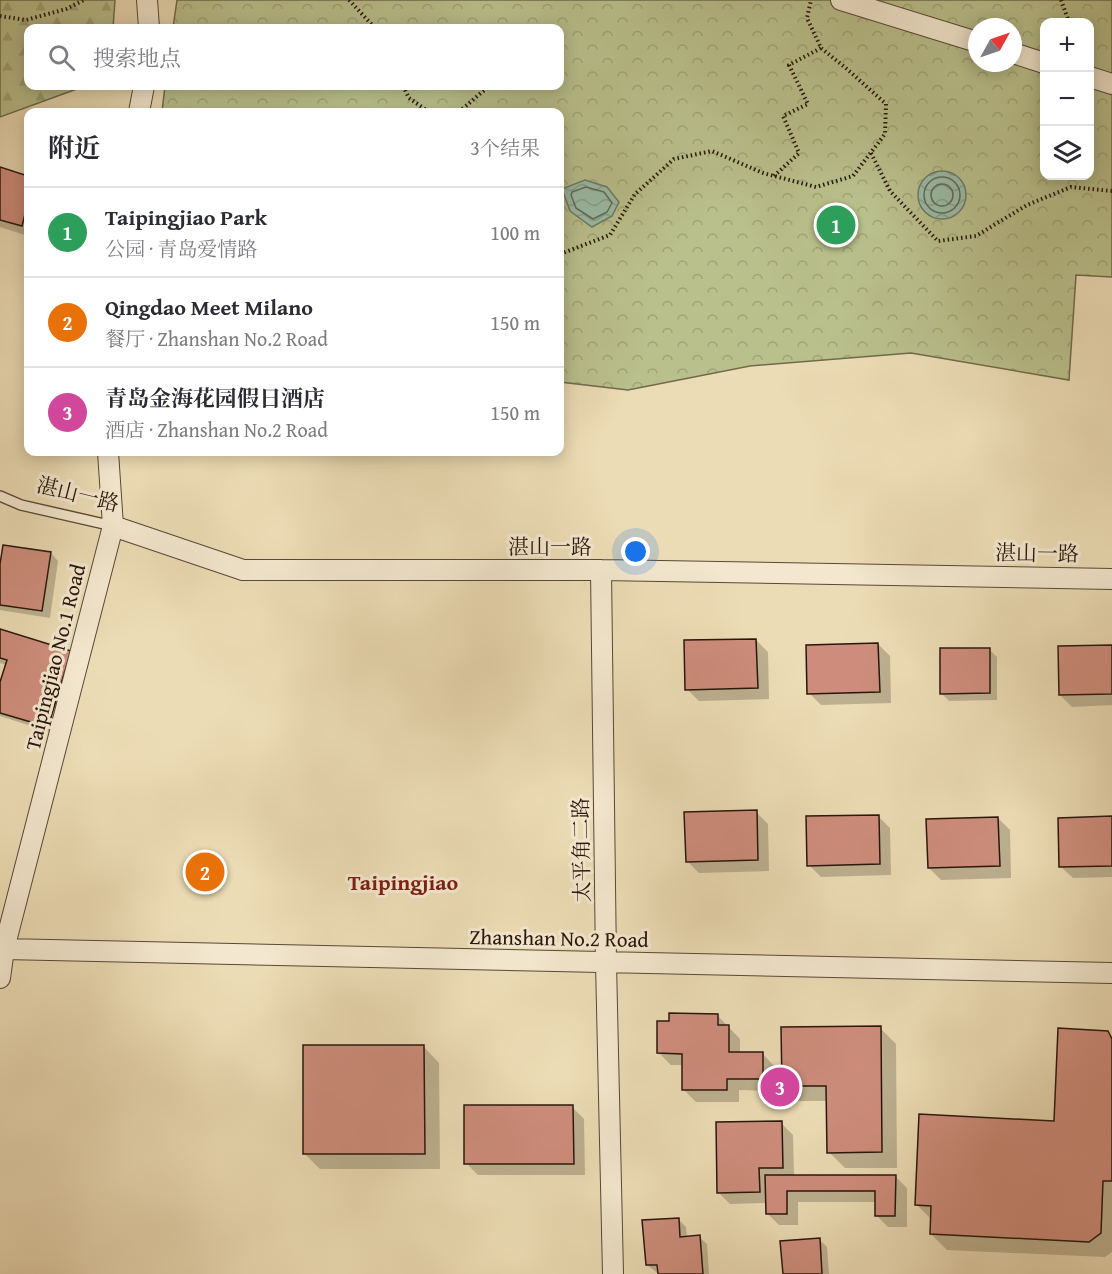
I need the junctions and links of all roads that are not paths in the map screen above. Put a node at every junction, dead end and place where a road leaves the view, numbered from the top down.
1 (147, 0) edge
2 (842, 0) edge
3 (149, 24) edge
4 (968, 39) edge
5 (1022, 56) edge
6 (1040, 62) edge
7 (1094, 79) edge
8 (1112, 84) edge
9 (143, 90) edge
10 (140, 108) edge
11 (108, 456) edge
12 (0, 496) edge
13 (114, 526) junction
14 (601, 570) junction
15 (1112, 579) edge
16 (4, 949) junction
17 (606, 963) junction
18 (1112, 973) edge
19 (0, 978) edge
20 (613, 1274) edge

1 - 3 street
2 - 4 street
5 - 6 street
7 - 8 street
9 - 10 street
11 - 13 street, Taipingjiao No.1 Road
12 - 13 lane, 湛山一路
13 - 14 street, 湛山一路
13 - 16 street, Taipingjiao No.1 Road
14 - 15 street, 湛山一路
14 - 17 street, 太平角二路
16 - 17 street, Zhanshan No.2 Road
16 - 19 street, Taipingjiao No.1 Road
17 - 18 street, Zhanshan No.2 Road
17 - 20 street, 太平角二路

